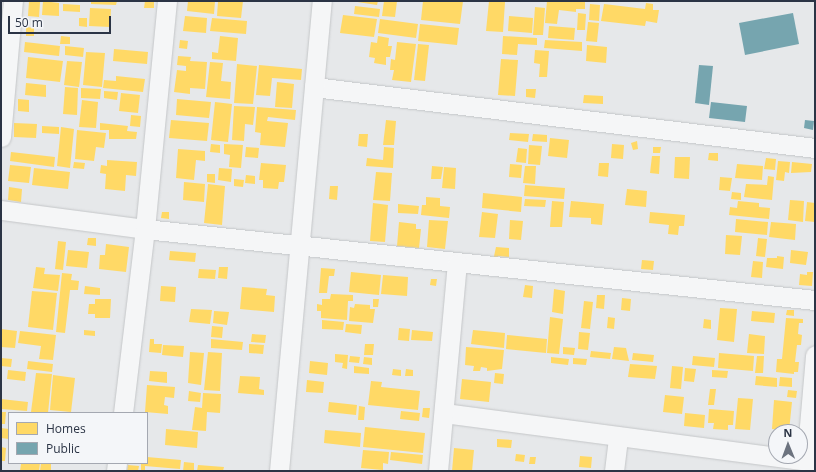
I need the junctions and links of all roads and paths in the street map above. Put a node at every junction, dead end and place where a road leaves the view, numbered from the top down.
1 (13, 1) edge
2 (167, 1) edge
3 (322, 1) edge
4 (314, 87) junction
5 (1, 137) edge
6 (815, 148) edge
7 (1, 210) edge
8 (145, 230) junction
9 (300, 246) junction
10 (457, 264) junction
11 (815, 300) edge
12 (815, 355) edge
13 (123, 412) edge
14 (444, 413) junction
15 (618, 437) junction
16 (810, 461) edge
17 (279, 471) edge
18 (438, 471) edge
19 (614, 471) edge

1 - 5 street
2 - 8 street
3 - 4 street
4 - 6 street
4 - 9 street
7 - 8 street
8 - 9 street
8 - 13 street
9 - 10 street
9 - 17 street
10 - 11 street
10 - 14 street
12 - 16 street
14 - 15 street
14 - 18 street
15 - 16 street
15 - 19 street

